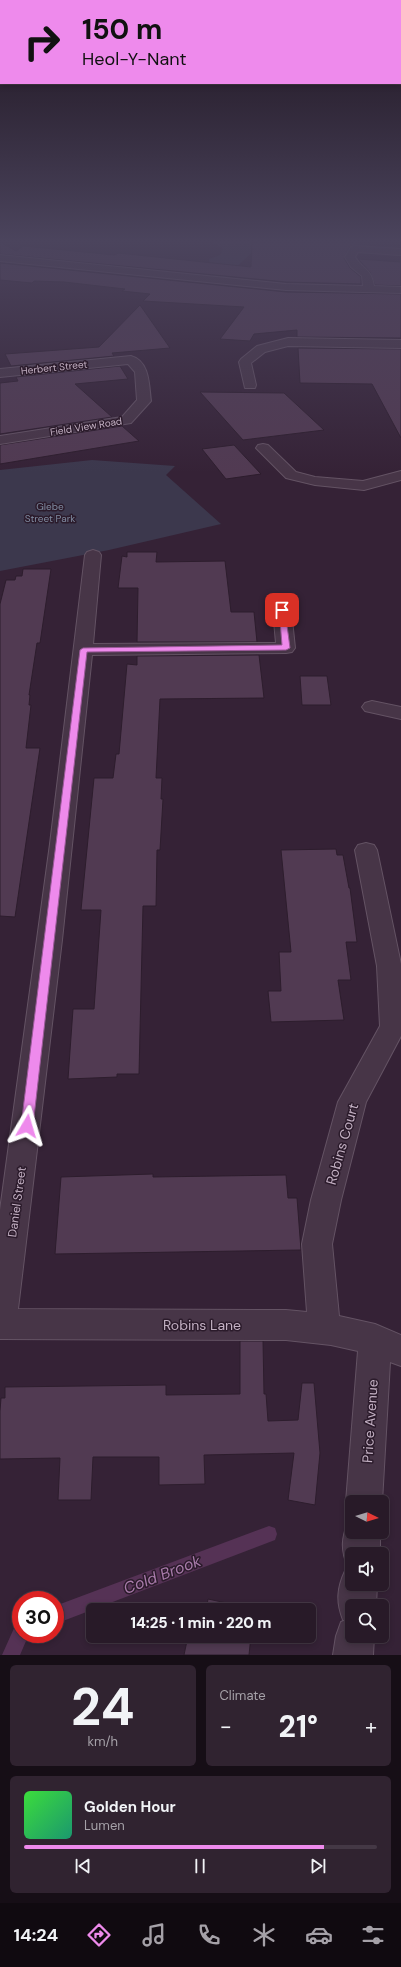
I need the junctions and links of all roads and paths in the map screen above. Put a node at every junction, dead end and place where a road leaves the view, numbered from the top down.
1 (401, 344) edge
2 (131, 360) joint
3 (0, 373) edge
4 (250, 385) dead end
5 (0, 440) edge
6 (263, 448) dead end
7 (401, 475) edge
8 (93, 555) dead end
9 (282, 610) dead end
10 (83, 650) junction
11 (372, 707) dead end
12 (401, 713) edge
13 (366, 850) dead end
14 (0, 1324) edge
15 (324, 1327) junction
16 (388, 1345) edge
17 (365, 1495) edge
18 (355, 1643) edge
19 (354, 1655) edge

1 - 4 street
2 - 3 street, Herbert Street
2 - 5 street, Field View Road
6 - 7 street
8 - 10 street, Daniel Street
9 - 10 street
10 - 14 street, Daniel Street
11 - 12 street
13 - 15 street, Robins Court
14 - 15 street, Robins Lane
15 - 16 street, Robins Lane
16 - 17 street, Price Avenue
18 - 19 street

